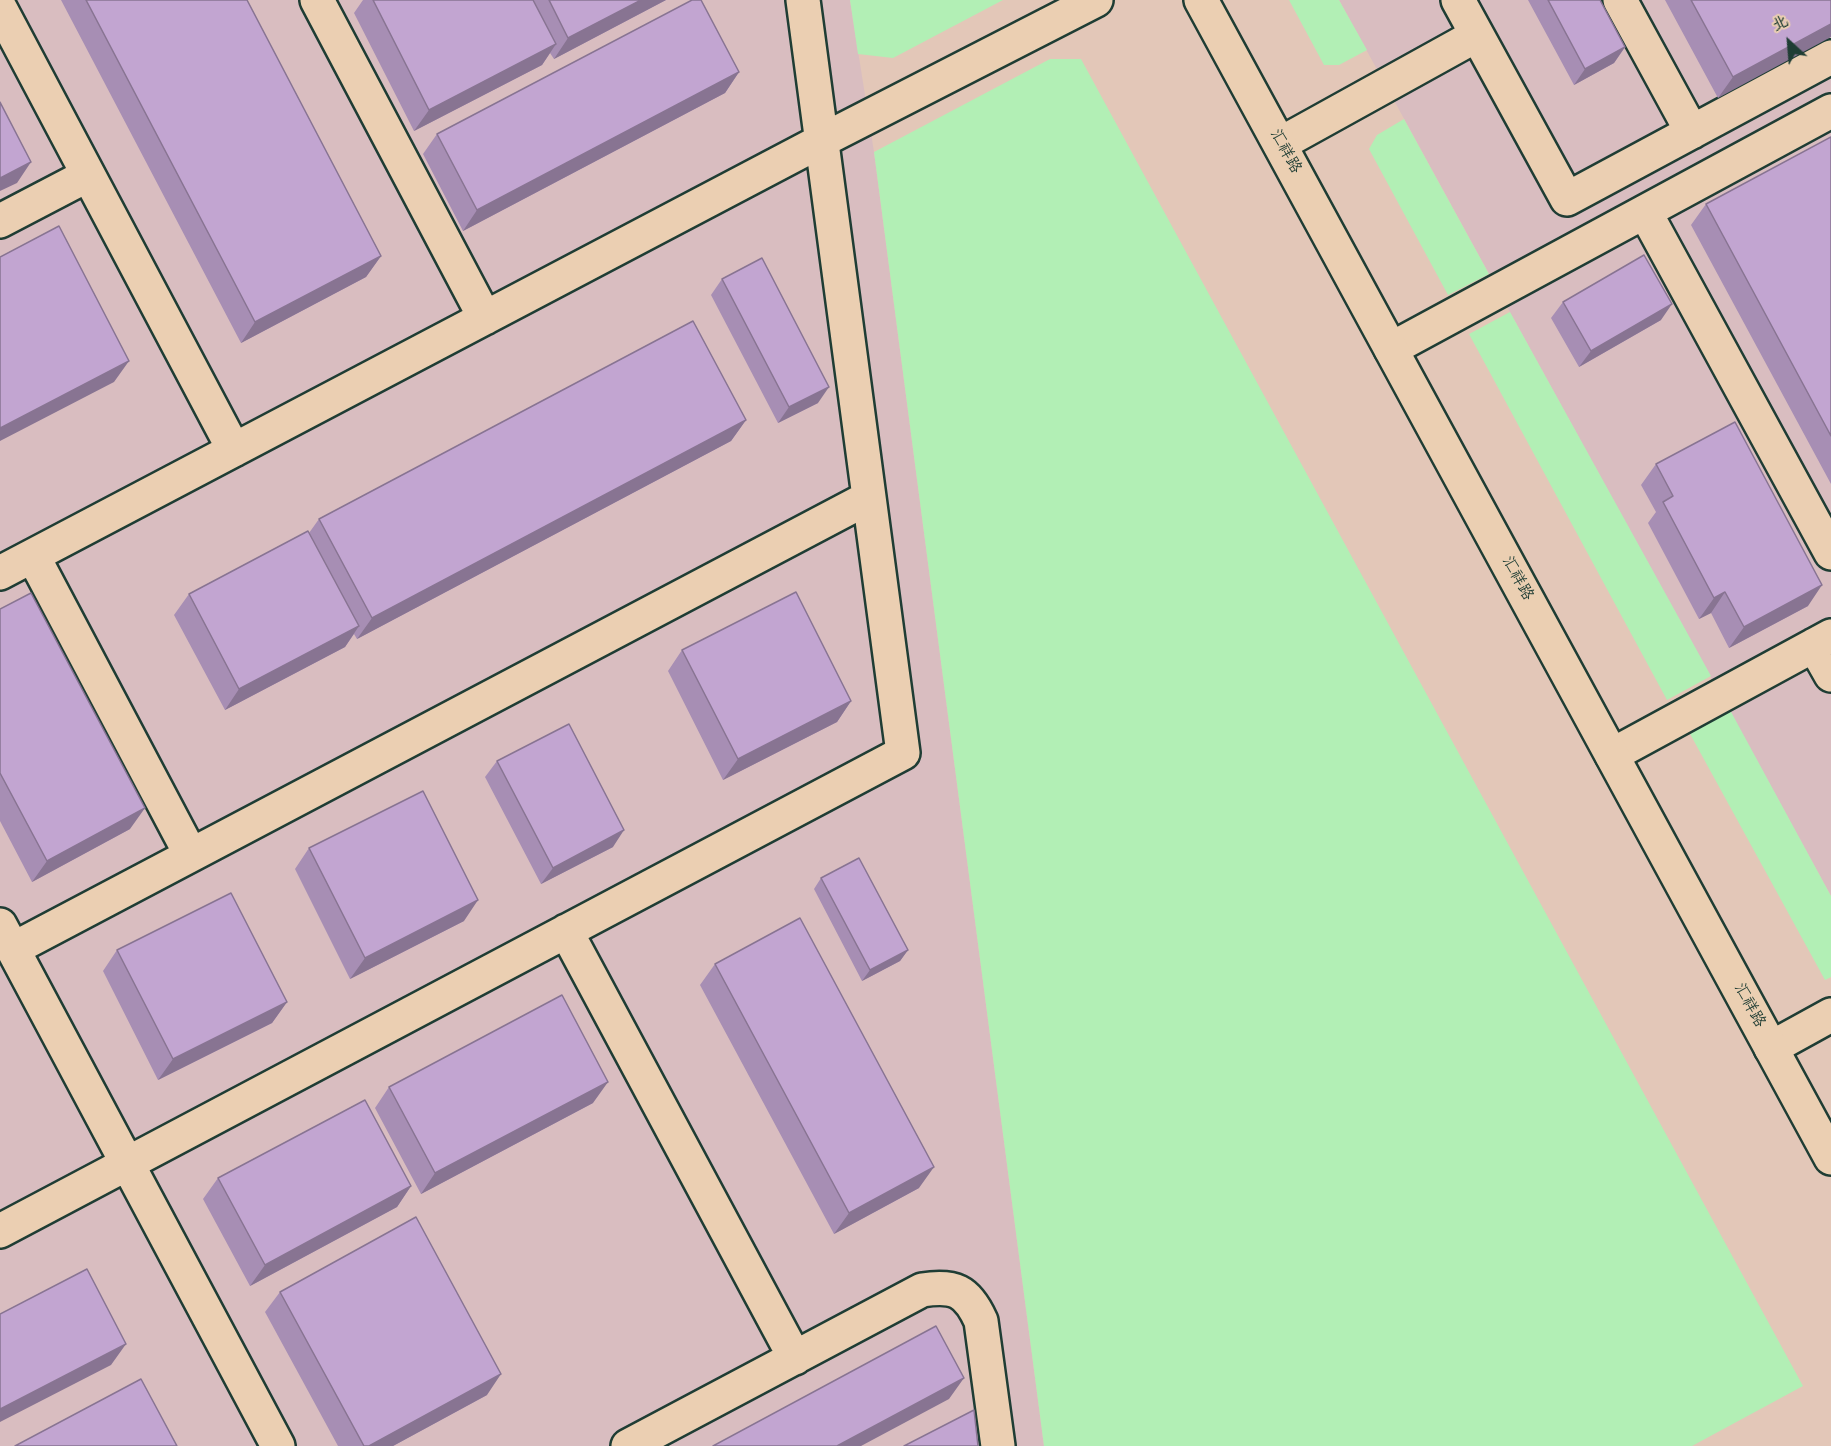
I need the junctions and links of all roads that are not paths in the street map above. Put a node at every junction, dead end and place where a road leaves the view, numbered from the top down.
1 (317, 0) edge
2 (803, 0) edge
3 (1096, 0) edge
4 (1201, 0) edge
5 (1458, 0) edge
6 (1620, 0) edge
7 (0, 8) edge
8 (1477, 35) junction
9 (1831, 57) edge
10 (1831, 111) edge
11 (1692, 132) junction
12 (820, 141) junction
13 (1280, 144) junction
14 (88, 175) junction
15 (1645, 212) junction
16 (0, 221) edge
17 (485, 318) junction
18 (1391, 350) junction
19 (234, 450) junction
20 (868, 498) junction
21 (1831, 553) edge
22 (33, 556) junction
23 (0, 573) edge
24 (1823, 640) edge
25 (1831, 675) edge
26 (1612, 755) junction
27 (191, 855) junction
28 (566, 931) junction
29 (7, 937) edge
30 (1831, 1015) edge
31 (1771, 1048) junction
32 (1831, 1158) edge
33 (127, 1164) junction
34 (0, 1231) edge
35 (795, 1358) junction
36 (278, 1446) edge
37 (628, 1446) edge
38 (998, 1446) edge

1 - 17 main road
2 - 12 main road
3 - 12 main road
4 - 13 main road, 汇祥路
5 - 8 main road
6 - 11 main road
7 - 14 main road
8 - 11 main road
8 - 13 main road
9 - 11 main road
10 - 15 main road
12 - 17 main road
12 - 20 main road
13 - 18 main road, 汇祥路
14 - 16 main road
14 - 19 main road
15 - 18 main road
15 - 21 main road
17 - 19 main road
18 - 26 main road, 汇祥路
19 - 22 main road
20 - 27 main road
20 - 28 main road
22 - 23 main road
22 - 27 main road
24 - 25 main road
24 - 26 main road
26 - 31 main road, 汇祥路
27 - 29 main road
28 - 33 main road
28 - 35 main road
29 - 33 main road
30 - 31 main road
31 - 32 main road, 汇祥路
33 - 34 main road
33 - 36 main road
35 - 37 main road
35 - 38 main road

